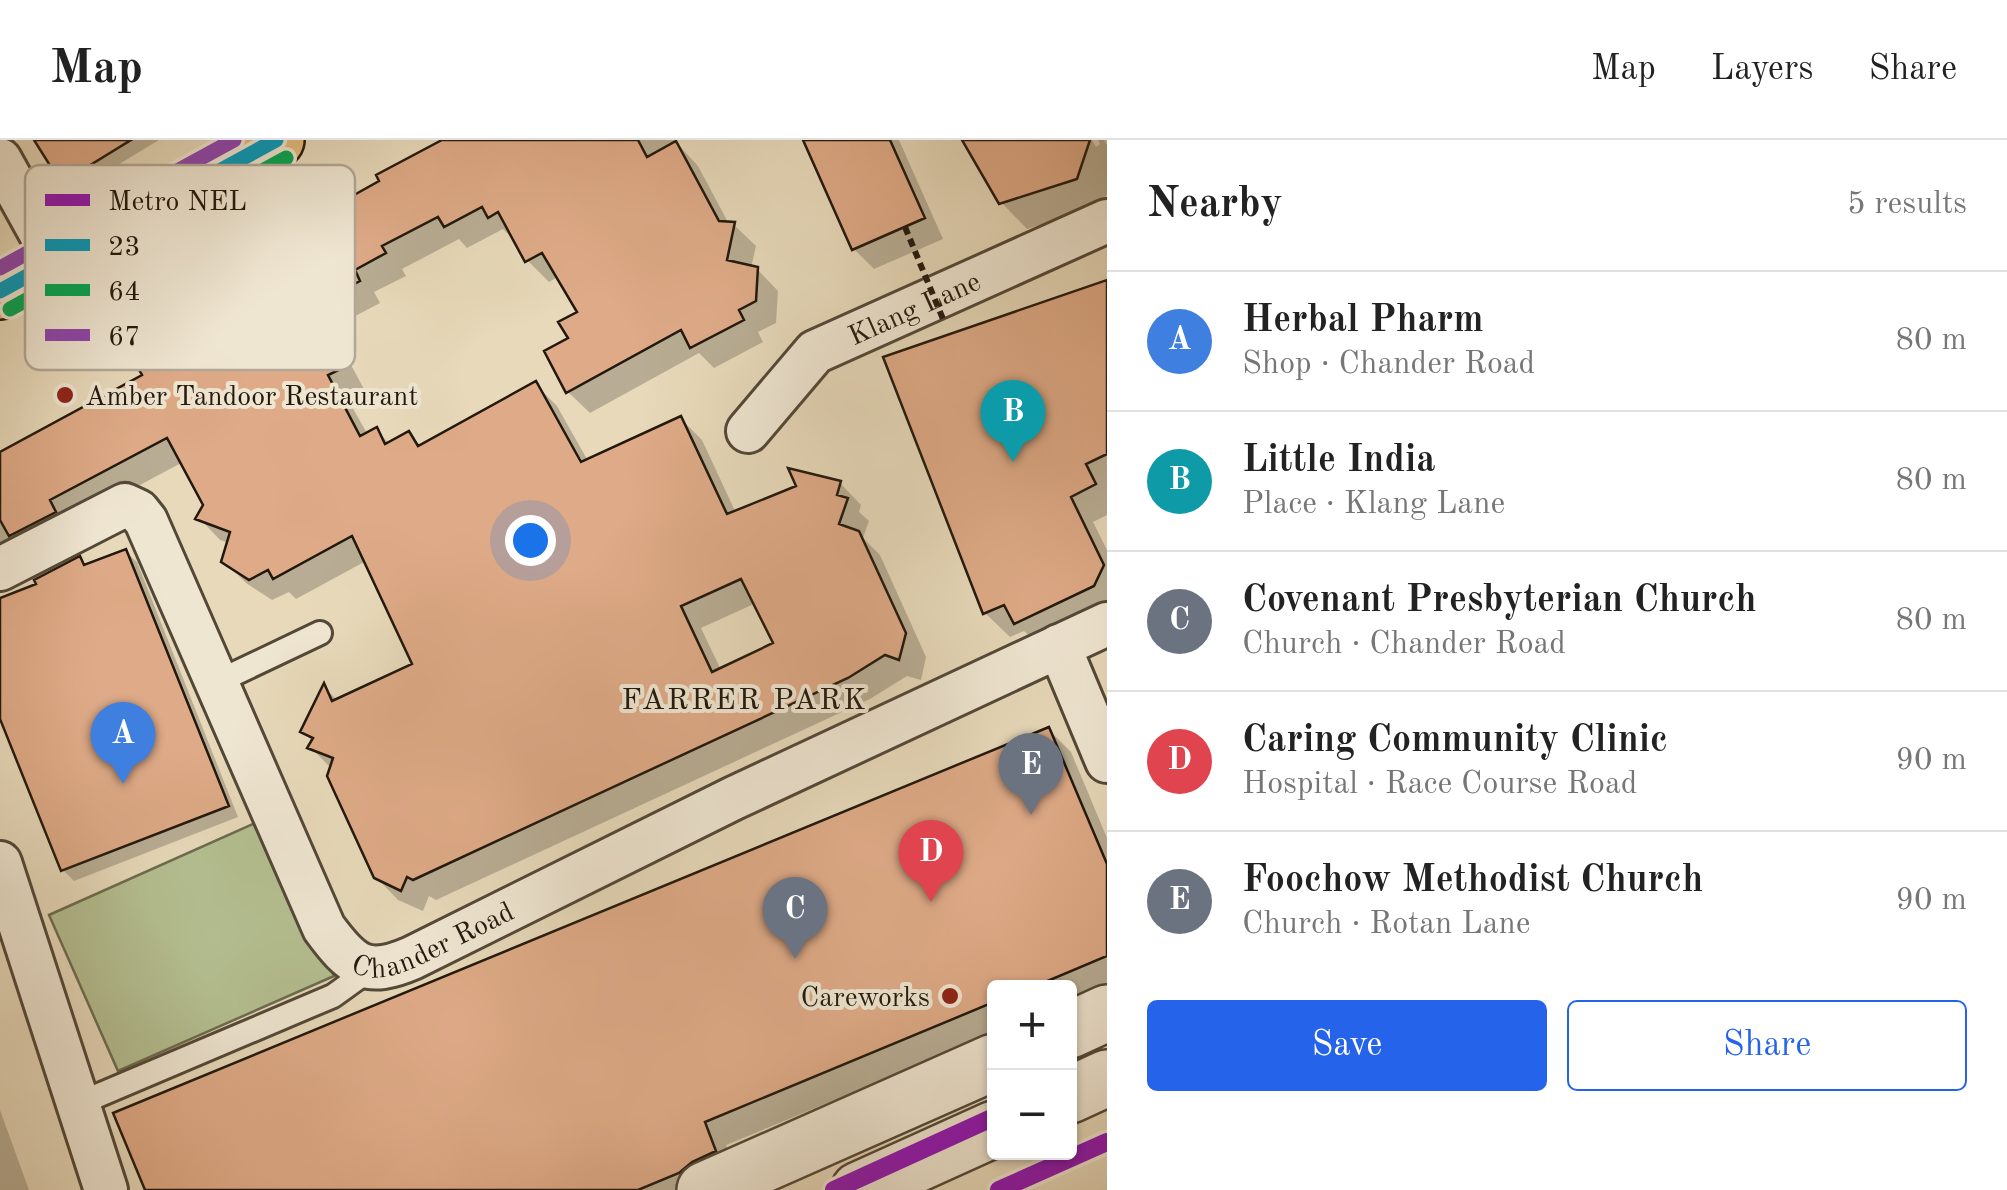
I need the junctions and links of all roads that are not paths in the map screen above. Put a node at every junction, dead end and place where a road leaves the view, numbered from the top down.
1 (276, 140) edge
2 (0, 160) edge
3 (231, 165) edge
4 (25, 205) edge
5 (1107, 221) edge
6 (25, 278) edge
7 (0, 291) edge
8 (748, 431) dead end
9 (0, 569) edge
10 (1107, 624) edge
11 (320, 633) dead end
12 (1059, 646) junction
13 (217, 682) junction
14 (1107, 761) edge
15 (0, 863) edge
16 (369, 970) junction
17 (1107, 1013) edge
18 (1077, 1027) edge
19 (987, 1065) edge
20 (1107, 1078) edge
21 (1077, 1092) edge
22 (78, 1104) junction
23 (987, 1132) edge
24 (106, 1190) edge
25 (705, 1190) edge
26 (859, 1190) edge

1 - 3 main road
2 - 4 street
5 - 8 street, Klang Lane
6 - 7 main road
9 - 13 street, Chander Road
10 - 12 street, Chander Road
11 - 13 lane
12 - 14 street
12 - 16 street, Chander Road
13 - 16 street, Chander Road
15 - 22 street
16 - 22 lane
17 - 18 street
19 - 25 street
20 - 21 street
22 - 24 street
23 - 26 street

